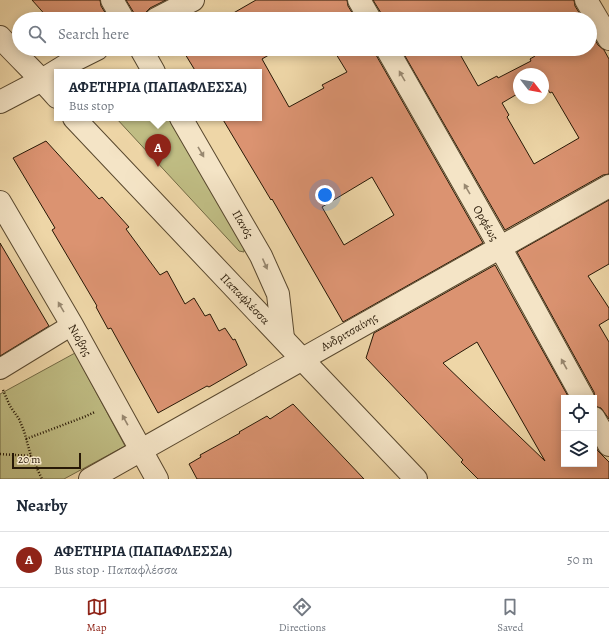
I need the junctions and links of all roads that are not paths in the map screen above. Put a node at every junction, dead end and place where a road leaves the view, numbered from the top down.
1 (112, 0) edge
2 (193, 0) edge
3 (359, 0) edge
4 (586, 0) edge
5 (119, 12) edge
6 (170, 12) edge
7 (366, 12) edge
8 (593, 12) edge
9 (597, 19) edge
10 (0, 38) edge
11 (609, 39) edge
12 (12, 51) edge
13 (17, 56) edge
14 (83, 56) edge
15 (145, 56) edge
16 (391, 56) edge
17 (60, 69) edge
18 (152, 69) edge
19 (54, 73) edge
20 (42, 80) junction
21 (54, 94) edge
22 (0, 102) edge
23 (77, 121) edge
24 (183, 121) edge
25 (609, 186) edge
26 (0, 202) edge
27 (500, 247) junction
28 (72, 326) junction
29 (282, 338) junction
30 (302, 360) junction
31 (1, 379) edge
32 (581, 395) edge
33 (597, 423) edge
34 (609, 445) edge
35 (141, 450) junction
36 (90, 479) edge
37 (157, 479) edge
38 (416, 479) edge

1 - 5 street
2 - 6 street
3 - 7 street
4 - 8 street
9 - 11 street
10 - 12 street
13 - 20 street
14 - 17 street
15 - 18 street
27 -> 16 street, Ορφέως
19 - 20 street
20 - 21 street
20 - 22 street
23 - 29 street, Παπαφλέσσα
24 -> 29 street, Πανός
25 - 27 street, Ανδριτσαίνης
28 -> 26 street, Νιόβης
27 - 30 street, Ανδριτσαίνης
32 -> 27 street, Ορφέως
28 - 31 street
35 -> 28 street, Νιόβης
29 - 30 street, Παπαφλέσσα
30 - 35 street, Ανδριτσαίνης
30 - 38 street, Παπαφλέσσα
33 - 34 street
35 - 36 street, Ανδριτσαίνης
35 - 37 street, Νιόβης

